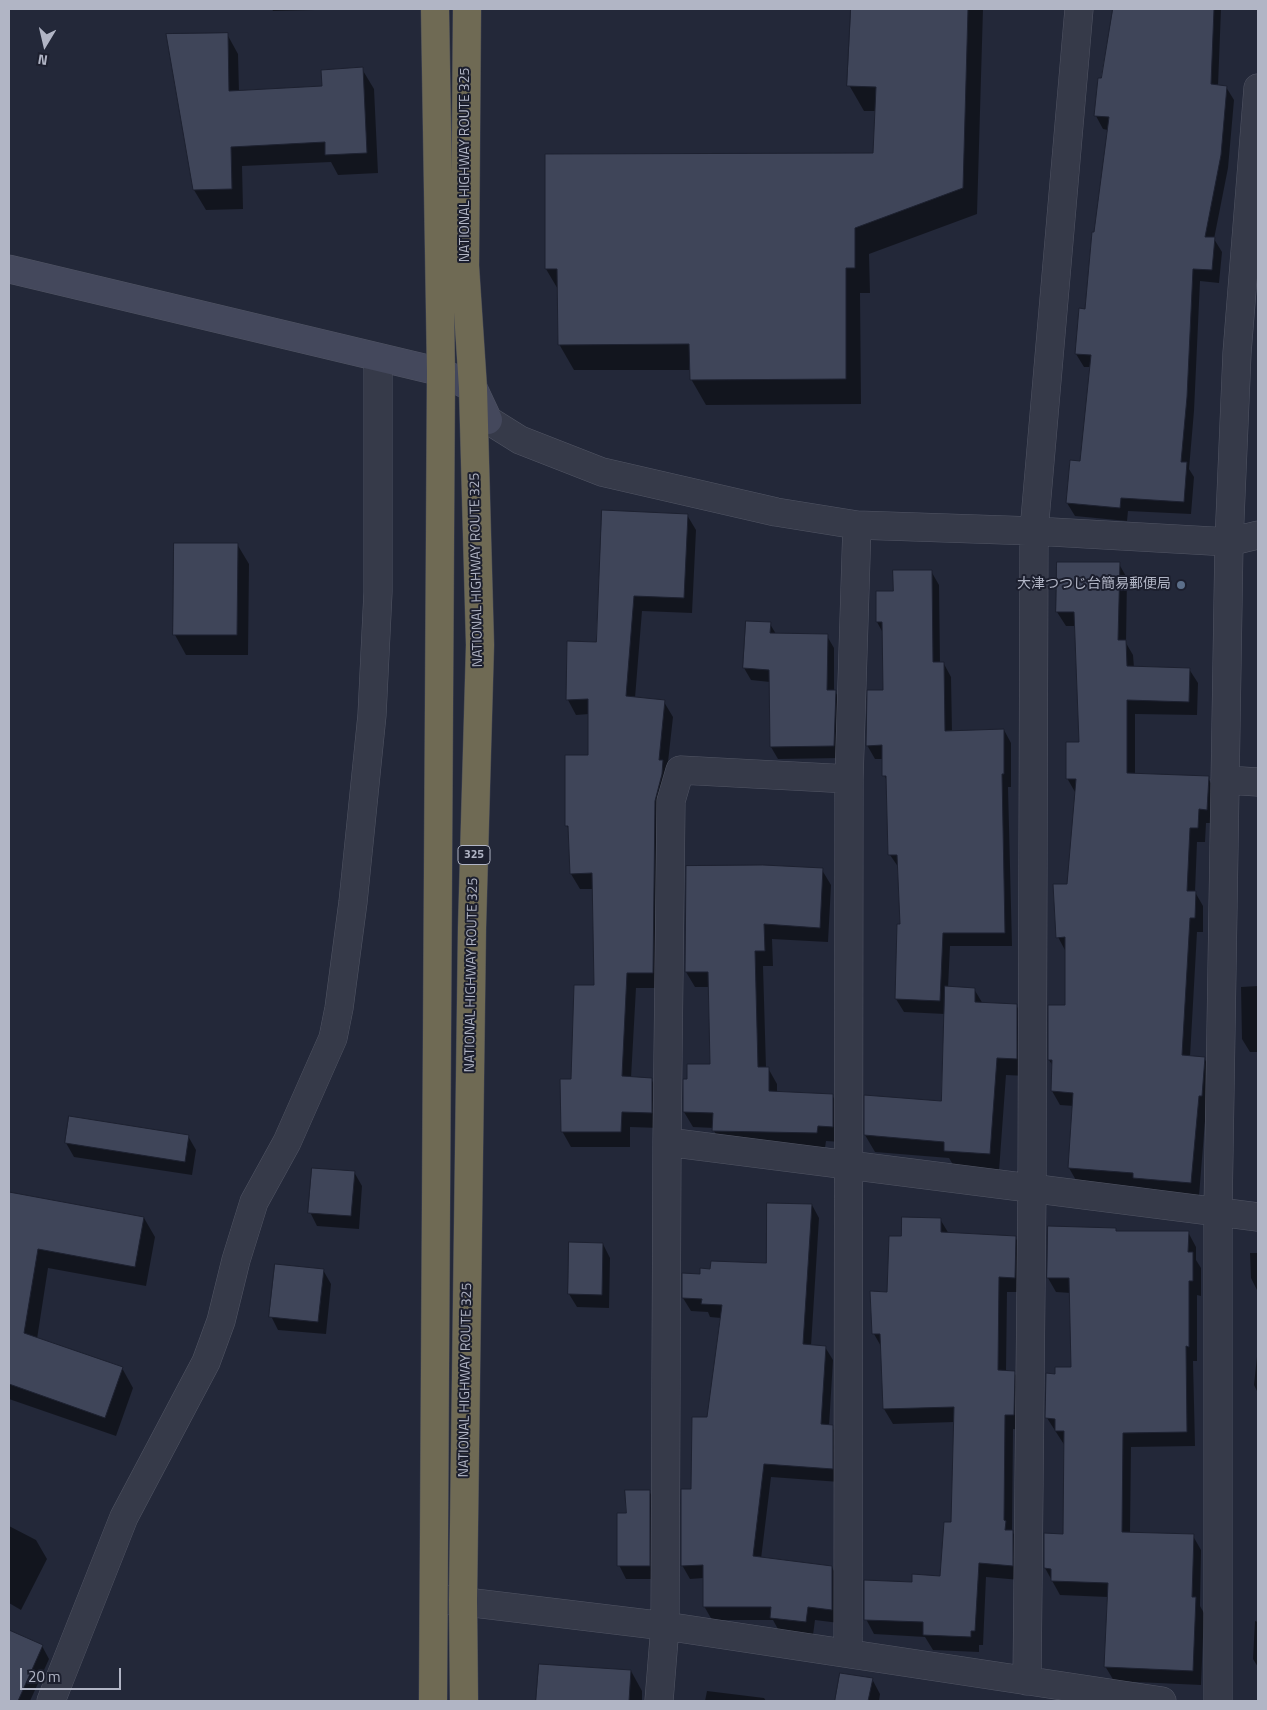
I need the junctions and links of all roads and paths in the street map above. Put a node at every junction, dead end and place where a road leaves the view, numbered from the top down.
1 (435, 9) edge
2 (467, 9) edge
3 (1079, 9) edge
4 (1258, 88) edge
5 (9, 269) edge
6 (378, 358) junction
7 (441, 372) junction
8 (473, 388) junction
9 (857, 525) junction
10 (1034, 531) junction
11 (1258, 535) edge
12 (1229, 542) junction
13 (849, 780) junction
14 (1225, 780) junction
15 (1258, 782) edge
16 (667, 1142) junction
17 (848, 1165) junction
18 (1032, 1188) junction
19 (1218, 1212) junction
20 (1258, 1217) edge
21 (433, 1598) junction
22 (463, 1600) junction
23 (665, 1626) junction
24 (848, 1653) junction
25 (1027, 1681) junction
26 (51, 1701) edge
27 (433, 1701) edge
28 (464, 1701) edge
29 (659, 1701) edge
30 (1162, 1701) edge
31 (1218, 1701) edge

1 - 7 highway, NATIONAL HIGHWAY ROUTE 325 / 325
2 - 8 highway, NATIONAL HIGHWAY ROUTE 325 / 325
3 - 10 street
4 - 12 street
5 - 6 street
6 - 7 street
6 - 26 street
7 - 8 street
7 - 21 highway, NATIONAL HIGHWAY ROUTE 325 / 325
8 - 9 street
8 - 22 highway, NATIONAL HIGHWAY ROUTE 325 / 325
9 - 10 street
9 - 13 street
10 - 12 street
10 - 18 street
11 - 12 street
12 - 14 street
13 - 16 street
13 - 17 street
14 - 15 street
14 - 19 street
16 - 17 street
16 - 23 street
17 - 18 street
17 - 24 street
18 - 19 street
18 - 25 street
19 - 20 street
19 - 31 street
21 - 22 street
21 - 27 highway, NATIONAL HIGHWAY ROUTE 325 / 325
22 - 23 street
22 - 28 highway, NATIONAL HIGHWAY ROUTE 325 / 325
23 - 24 street
23 - 29 street
24 - 25 street
25 - 30 street

